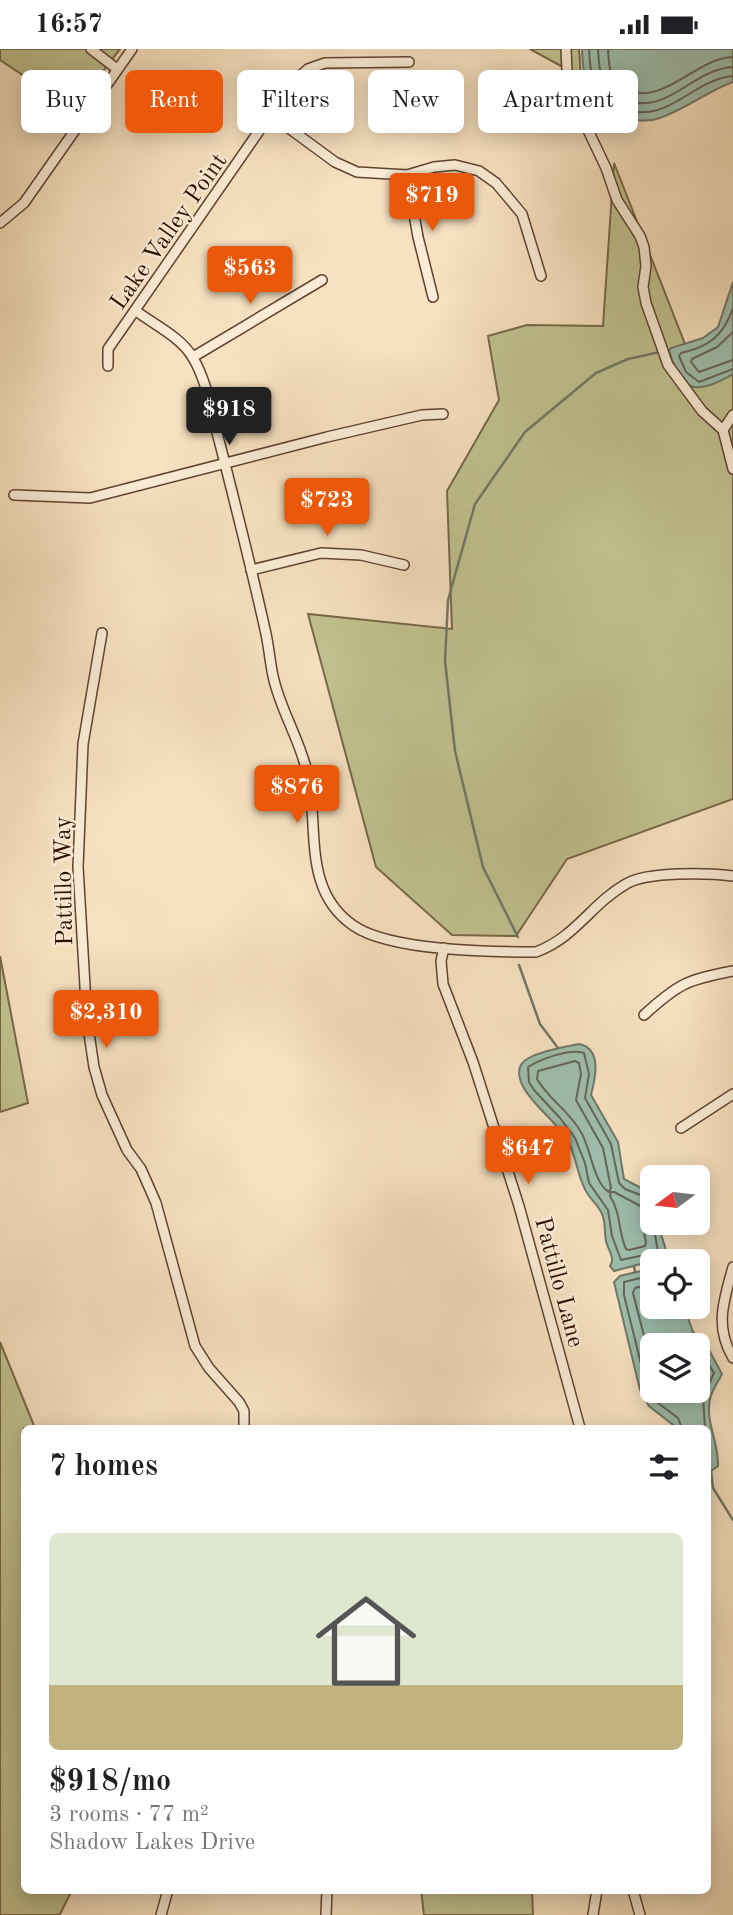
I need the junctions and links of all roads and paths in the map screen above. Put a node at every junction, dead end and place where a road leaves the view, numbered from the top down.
1 (91, 49) edge
2 (132, 49) edge
3 (566, 49) edge
4 (409, 62) dead end
5 (117, 69) junction
6 (307, 70) edge
7 (258, 133) edge
8 (296, 133) edge
9 (407, 175) junction
10 (0, 223) edge
11 (541, 276) dead end
12 (322, 280) dead end
13 (433, 297) dead end
14 (136, 311) junction
15 (193, 358) junction
16 (108, 366) dead end
17 (443, 414) dead end
18 (733, 415) edge
19 (723, 429) junction
20 (225, 464) junction
21 (733, 469) edge
22 (14, 495) dead end
23 (404, 565) dead end
24 (251, 570) junction
25 (102, 633) dead end
26 (733, 876) edge
27 (444, 947) junction
28 (733, 971) edge
29 (644, 1015) dead end
30 (733, 1094) edge
31 (681, 1128) dead end
32 (733, 1267) edge
33 (733, 1357) edge
34 (244, 1425) edge
35 (579, 1425) edge
36 (166, 1894) edge
37 (327, 1894) edge
38 (596, 1894) edge
39 (635, 1894) edge
40 (161, 1915) edge
41 (326, 1915) edge
42 (593, 1915) edge
43 (640, 1915) edge

1 - 5 street
2 - 5 street
3 - 19 street
4 - 6 street, Lake Valley Point
5 - 10 street
7 - 14 street, Lake Valley Point
8 - 9 street
9 - 11 street
9 - 13 street
12 - 15 street
14 - 15 street
14 - 16 street, Lake Valley Point
15 - 20 street
17 - 20 street
18 - 19 street
19 - 21 street
20 - 22 street
20 - 24 street
23 - 24 street
24 - 27 street
25 - 34 street, Pattillo Way
26 - 27 street
27 - 35 street, Pattillo Lane
28 - 29 street
30 - 31 street
32 - 33 street
36 - 40 street
37 - 41 street
38 - 42 street
39 - 43 street

